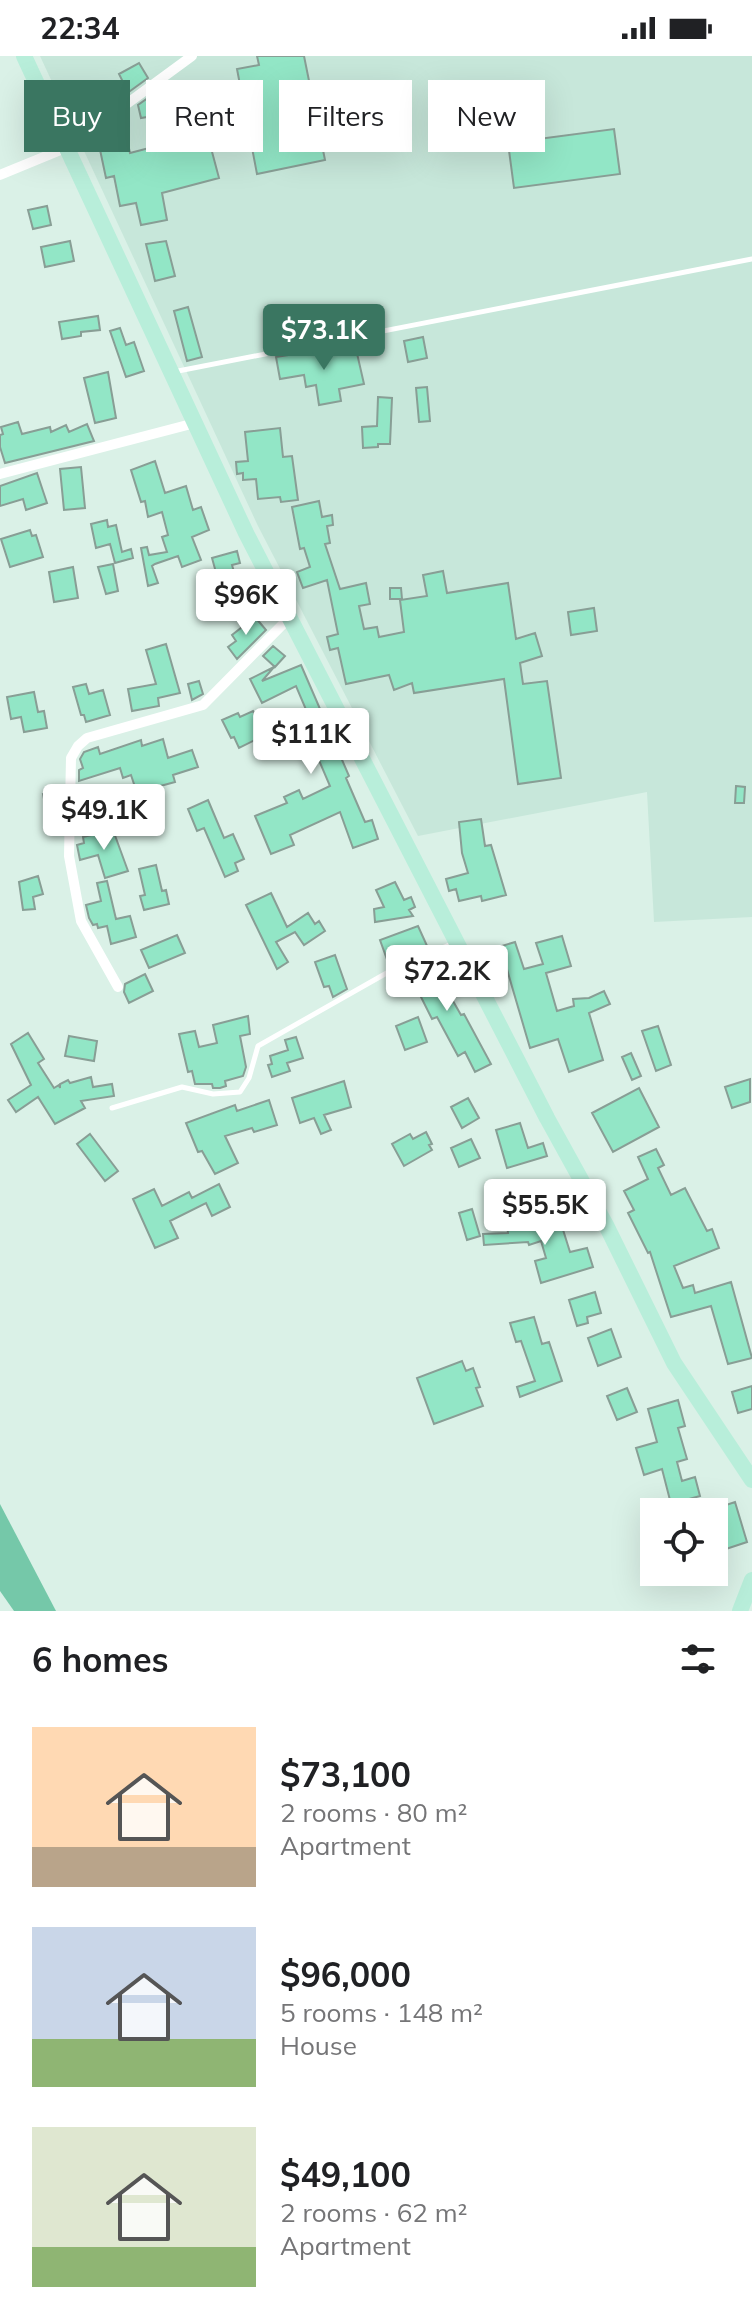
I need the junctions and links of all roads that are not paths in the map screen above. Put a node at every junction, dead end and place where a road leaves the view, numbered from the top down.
1 (24, 56) edge
2 (192, 56) edge
3 (36, 80) edge
4 (130, 102) edge
5 (56, 152) edge
6 (70, 152) edge
7 (0, 175) edge
8 (752, 259) edge
9 (172, 372) junction
10 (195, 423) junction
11 (0, 474) edge
12 (290, 617) junction
13 (456, 942) junction
14 (118, 987) dead end
15 (112, 1108) dead end
16 (752, 1480) edge
17 (752, 1580) edge
18 (740, 1611) edge

1 - 3 main road
2 - 4 street
5 - 7 street
6 - 9 main road
8 - 9 lane
9 - 10 main road
10 - 11 street
10 - 12 main road
12 - 13 main road
12 - 14 street
13 - 15 lane
13 - 16 main road
17 - 18 main road

